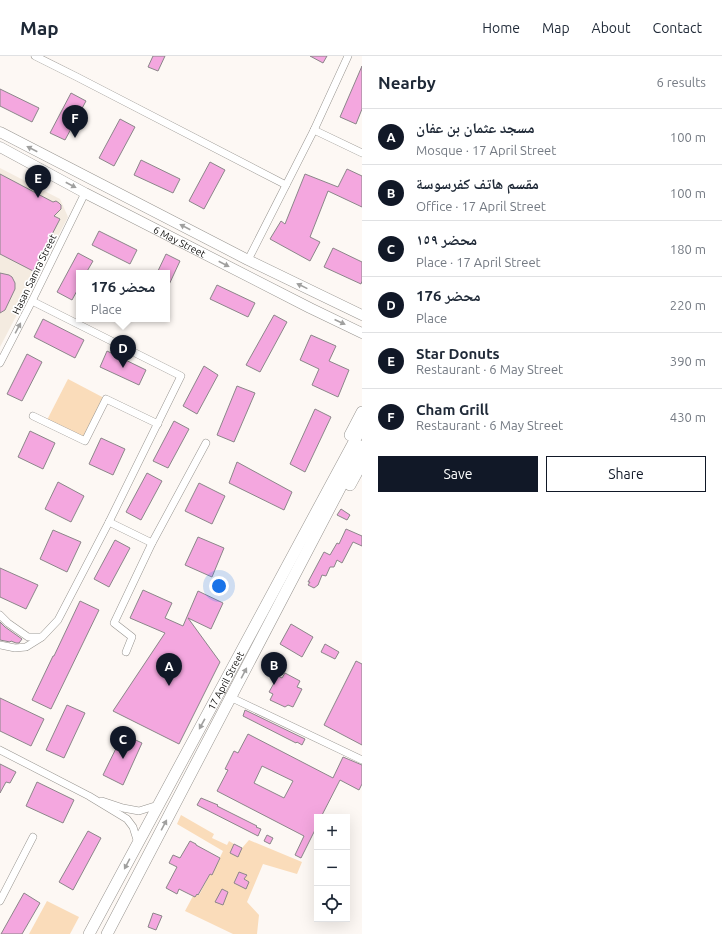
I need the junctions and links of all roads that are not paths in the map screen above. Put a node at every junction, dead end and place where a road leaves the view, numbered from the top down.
1 (35, 56) edge
2 (348, 56) edge
3 (314, 130) junction
4 (0, 132) edge
5 (0, 147) edge
6 (362, 153) edge
7 (286, 185) junction
8 (85, 193) junction
9 (248, 260) junction
10 (318, 294) junction
11 (32, 301) junction
12 (310, 308) junction
13 (362, 315) edge
14 (362, 333) edge
15 (0, 363) edge
16 (362, 412) edge
17 (33, 416) dead end
18 (158, 424) junction
19 (362, 427) edge
20 (206, 442) dead end
21 (362, 446) edge
22 (362, 463) edge
23 (109, 522) junction
24 (152, 543) junction
25 (0, 615) edge
26 (261, 616) junction
27 (271, 622) junction
28 (42, 637) junction
29 (0, 645) edge
30 (126, 652) dead end
31 (230, 697) junction
32 (0, 750) edge
33 (362, 760) edge
34 (90, 796) junction
35 (158, 805) junction
36 (33, 837) dead end
37 (138, 843) junction
38 (0, 901) edge
39 (89, 934) edge
40 (107, 934) edge

1 - 7 street
2 - 3 street
3 - 6 street
3 - 7 street
9 -> 4 main road, 6 May Street
5 -> 8 main road, 6 May Street
7 - 9 street
8 - 11 street, Hasan Samra Street
8 -> 12 main road, 6 May Street
10 -> 9 main road, 6 May Street
10 - 12 main road
10 - 13 main road, 6 May Street
15 -> 11 street, Hasan Samra Street
11 - 18 street
12 -> 14 main road, 6 May Street
16 - 26 main road
17 - 18 street
18 - 23 street
19 - 26 main road, 17 April Street
20 - 24 street
21 - 27 main road, 17 April Street
22 - 27 main road
23 - 24 street
23 - 28 street
24 - 30 street
25 - 28 street
26 -> 35 main road, 17 April Street
31 -> 27 main road, 17 April Street
28 - 29 street
31 - 33 street
40 -> 31 main road, 17 April Street
32 - 34 street
34 - 35 street
34 - 37 street
35 - 37 main road, 17 April Street
36 - 38 street
37 -> 39 main road, 17 April Street

